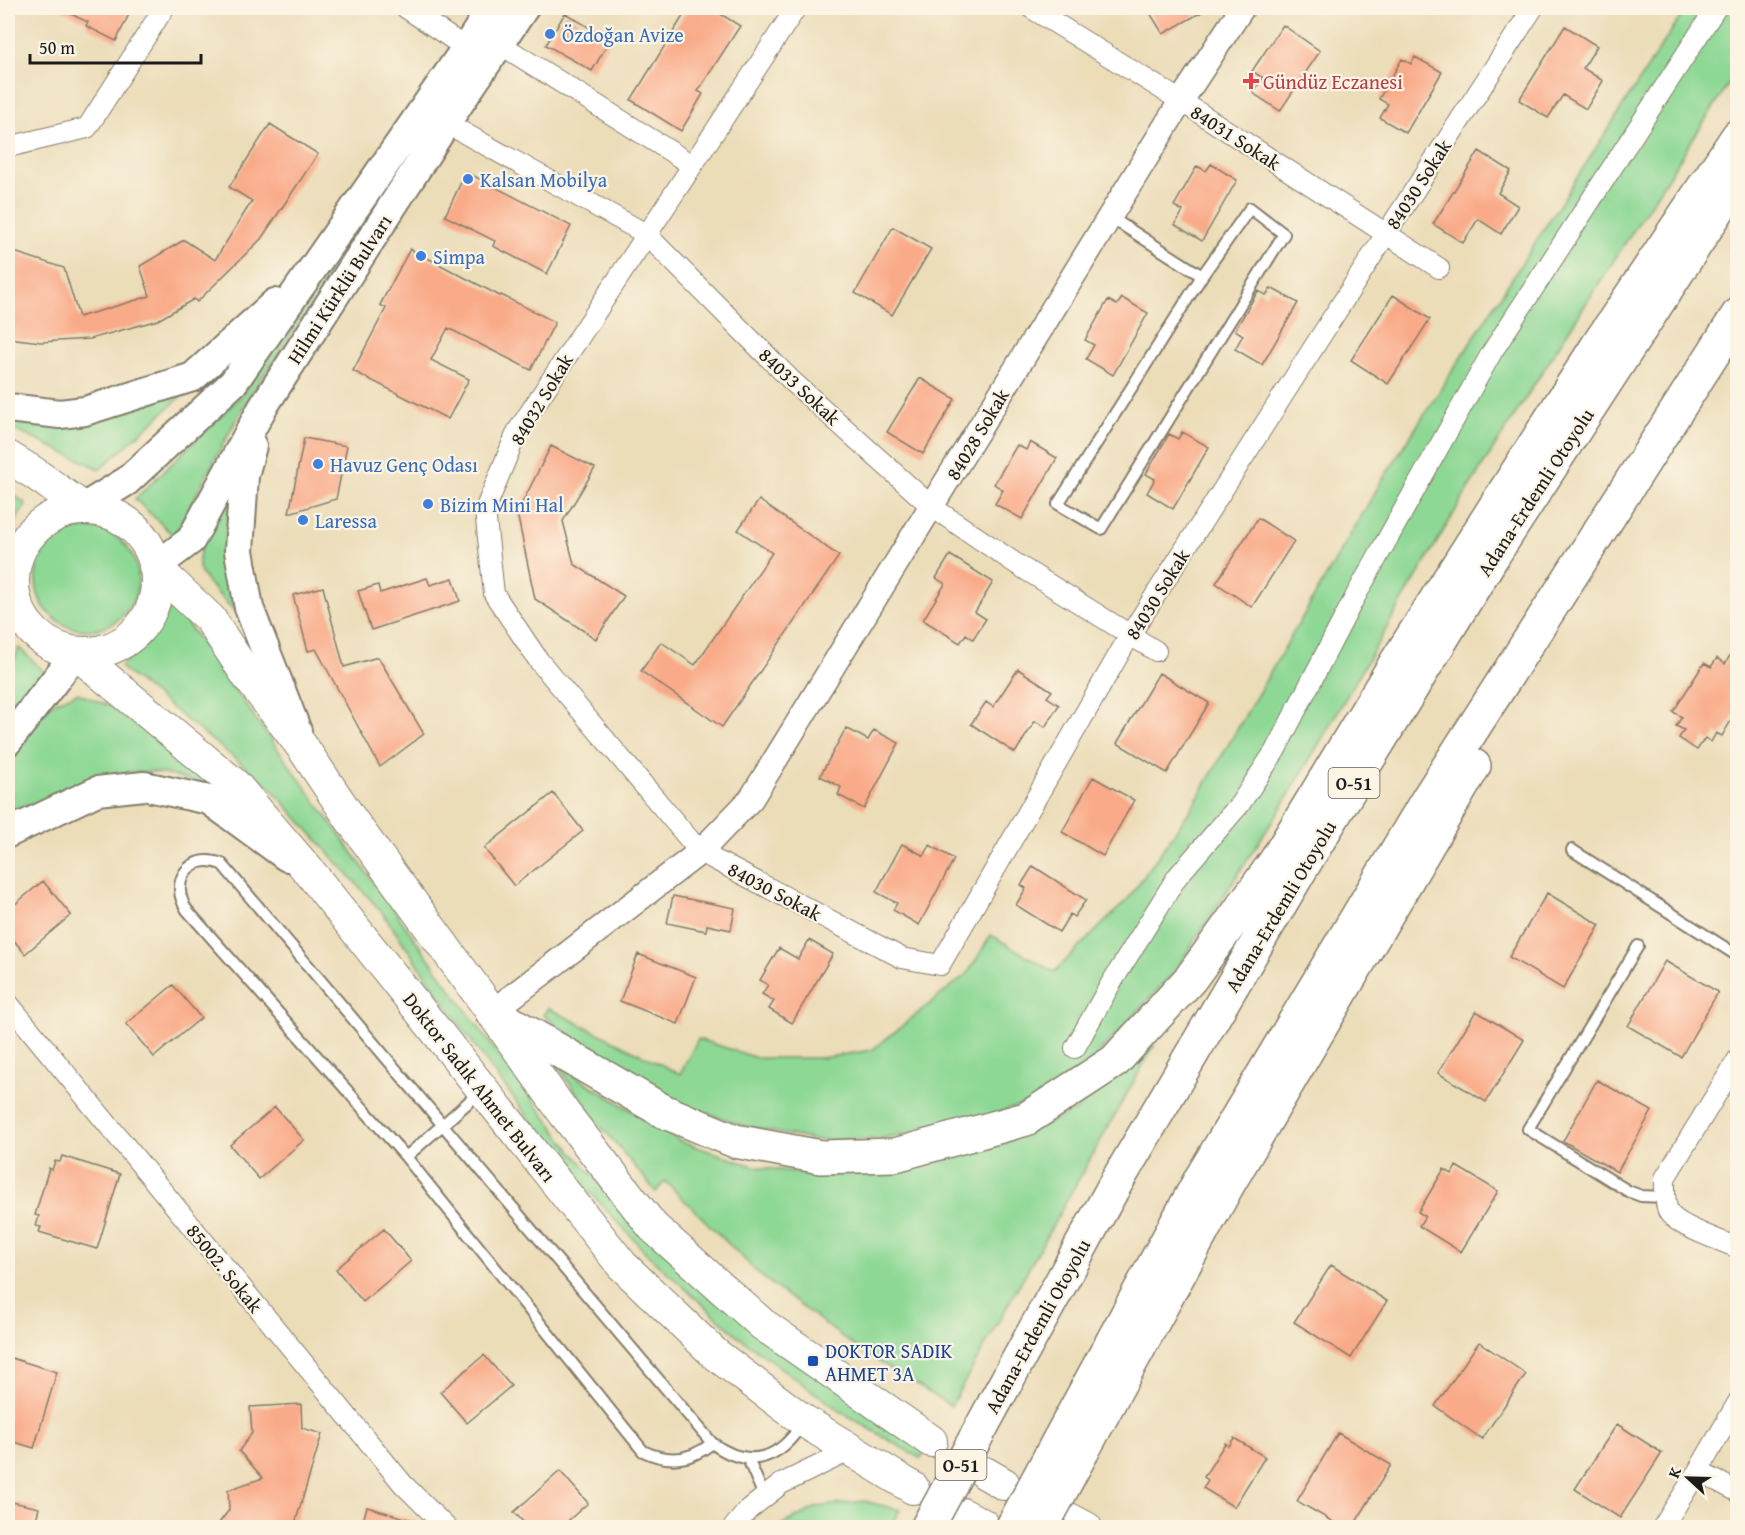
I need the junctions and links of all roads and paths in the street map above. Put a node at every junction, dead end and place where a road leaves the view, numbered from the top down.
1 (164, 8) edge
2 (406, 8) edge
3 (492, 8) edge
4 (524, 8) edge
5 (796, 8) edge
6 (1031, 8) edge
7 (1242, 8) edge
8 (1533, 8) edge
9 (1716, 8) edge
10 (500, 44) junction
11 (466, 48) junction
12 (1181, 101) junction
13 (446, 123) junction
14 (1737, 136) edge
15 (8, 147) edge
16 (692, 165) junction
17 (1737, 179) edge
18 (1110, 217) junction
19 (646, 234) junction
20 (1386, 234) junction
21 (1438, 268) dead end
22 (309, 271) junction
23 (1202, 276) junction
24 (1737, 315) edge
25 (1737, 342) edge
26 (263, 407) junction
27 (8, 408) edge
28 (8, 457) edge
29 (932, 507) junction
30 (83, 508) junction
31 (155, 567) junction
32 (10, 601) edge
33 (1130, 635) junction
34 (1156, 651) dead end
35 (76, 653) junction
36 (8, 741) edge
37 (303, 748) junction
38 (8, 833) edge
39 (1572, 850) dead end
40 (700, 852) junction
41 (313, 876) junction
42 (1638, 946) dead end
43 (1737, 956) edge
44 (8, 1004) edge
45 (492, 1012) junction
46 (1075, 1048) dead end
47 (1737, 1059) edge
48 (482, 1091) junction
49 (444, 1124) junction
50 (406, 1157) junction
51 (1664, 1197) junction
52 (1737, 1248) edge
53 (1737, 1402) edge
54 (804, 1420) junction
55 (931, 1442) dead end
56 (712, 1443) junction
57 (1070, 1446) junction
58 (851, 1450) junction
59 (748, 1459) junction
60 (1698, 1471) junction
61 (913, 1488) dead end
62 (1737, 1492) edge
63 (764, 1496) junction
64 (985, 1522) edge
65 (1065, 1525) edge
66 (447, 1527) edge
67 (733, 1527) edge
68 (927, 1527) edge
69 (1662, 1527) edge

1 - 15 street
2 - 11 street
3 - 11 main road, Hilmi Kürklü Bulvarı
4 - 10 main road, Hilmi Kürklü Bulvarı
5 - 16 street, 84032 Sokak
6 - 12 street, 84031 Sokak
7 - 12 street, 84028 Sokak
8 - 20 street, 84030 Sokak
9 - 46 street
10 - 13 main road, Hilmi Kürklü Bulvarı
10 - 16 street
11 - 22 main road, Hilmi Kürklü Bulvarı
12 - 18 street, 84028 Sokak
12 - 20 street, 84031 Sokak
13 - 19 street, 84033 Sokak
13 - 26 main road, Hilmi Kürklü Bulvarı
14 - 45 highway
16 - 19 street, 84032 Sokak
17 - 68 highway, Adana-Erdemli Otoyolu / O-51, bridge
18 - 23 lane
18 - 29 street, 84028 Sokak
19 - 29 street, 84033 Sokak
19 - 40 street, 84032 Sokak
20 - 21 street, 84031 Sokak
20 - 33 street, 84030 Sokak
22 - 27 main road
22 - 30 main road, Hilmi Kürklü Bulvarı
23 - 23 lane
24 - 57 highway
25 - 57 highway
26 - 31 main road, Hilmi Kürklü Bulvarı
26 - 37 main road
28 - 30 main road
29 - 33 street, 84033 Sokak
29 - 40 street, 84028 Sokak
30 - 31 main road
30 - 32 main road
31 - 35 main road
31 - 37 main road
32 - 35 main road
33 - 34 street, 84033 Sokak
33 - 40 street, 84030 Sokak
35 - 36 main road
35 - 41 main road, Doktor Sadık Ahmet Bulvarı
37 - 45 main road
38 - 41 main road
39 - 43 lane
40 - 45 street, 84028 Sokak
41 - 48 main road, Doktor Sadık Ahmet Bulvarı
42 - 51 lane
44 - 66 street, 85002. Sokak
45 - 55 main road
47 - 51 street
48 - 49 lane
48 - 54 main road, Doktor Sadık Ahmet Bulvarı
49 - 50 lane
49 - 50 lane
49 - 56 lane
50 - 56 lane
51 - 52 street
53 - 60 street
54 - 58 main road, Doktor Sadık Ahmet Bulvarı
54 - 59 lane
56 - 59 lane
57 - 64 highway, bridge
57 - 65 highway, bridge
58 - 61 main road, Doktor Sadık Ahmet Bulvarı
58 - 63 street
59 - 63 lane
60 - 62 street
60 - 69 street
63 - 67 street

